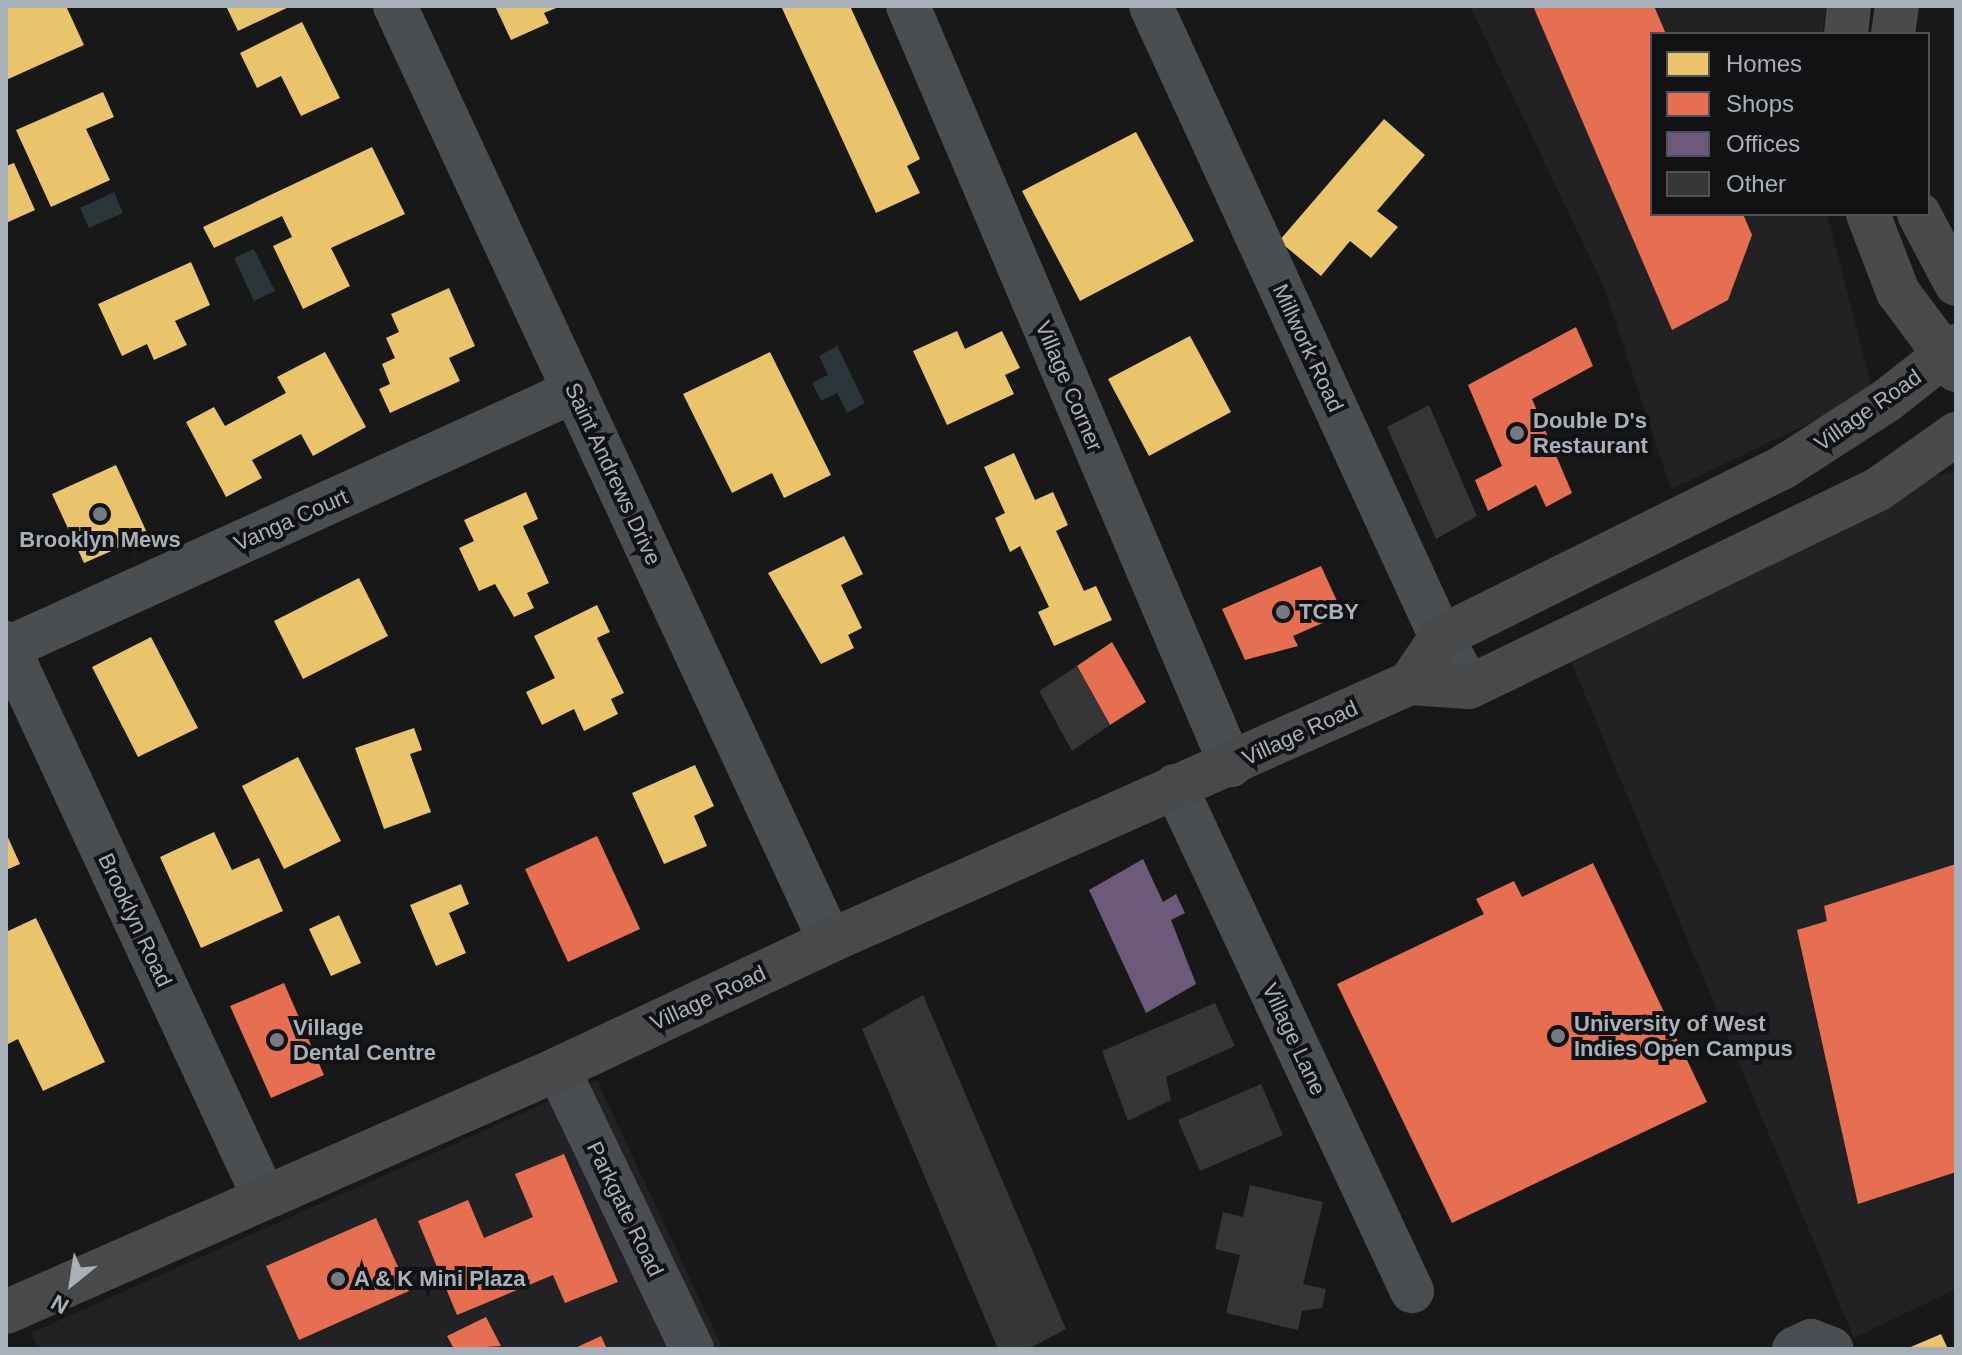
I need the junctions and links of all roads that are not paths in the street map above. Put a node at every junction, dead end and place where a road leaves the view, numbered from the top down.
1 (395, 6) edge
2 (908, 6) edge
3 (1151, 6) edge
4 (1849, 6) edge
5 (1897, 6) edge
6 (1846, 32) edge
7 (1893, 32) edge
8 (1869, 216) edge
9 (1920, 216) edge
10 (1956, 284) edge
11 (1952, 357) edge
12 (574, 391) junction
13 (1956, 434) edge
14 (1441, 637) junction
15 (7, 646) edge
16 (1410, 683) junction
17 (1469, 687) junction
18 (1231, 765) junction
19 (1175, 786) junction
20 (830, 941) junction
21 (558, 1069) junction
22 (264, 1197) junction
23 (1412, 1291) dead end
24 (6, 1312) edge
25 (692, 1349) edge

1 - 12 street, Saint Andrews Drive
2 - 18 street, Village Corner
3 - 14 street, Millwork Road
4 - 6 main road
5 - 7 main road
8 - 11 main road
9 - 10 main road
11 - 14 main road, Village Road
12 - 15 street, Vanga Court
12 - 20 street, Saint Andrews Drive
13 - 17 main road, Village Road
14 - 16 main road, Village Road
14 - 17 street, Millwork Road
15 - 22 street, Brooklyn Road
16 - 17 main road, Village Road
16 - 18 main road, Village Road
18 - 19 main road, Village Road
19 - 20 main road, Village Road
19 - 23 street, Village Lane
20 - 21 main road, Village Road
21 - 22 main road, Village Road
21 - 25 street, Parkgate Road
22 - 24 main road, Village Road

